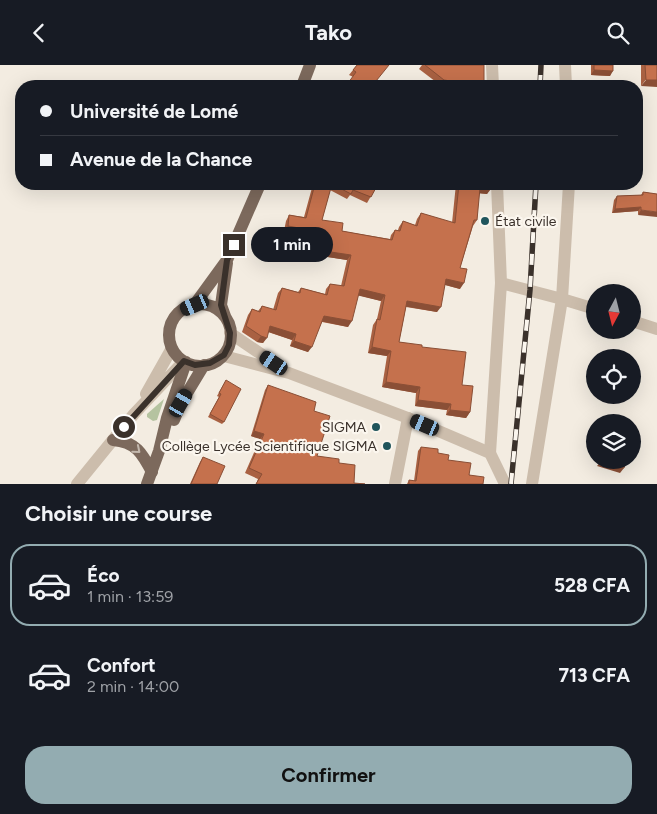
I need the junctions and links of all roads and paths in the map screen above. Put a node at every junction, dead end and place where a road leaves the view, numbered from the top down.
1 (310, 65) edge
2 (492, 65) edge
3 (565, 65) edge
4 (304, 80) edge
5 (493, 80) edge
6 (566, 80) edge
7 (257, 190) edge
8 (497, 190) edge
9 (569, 190) edge
10 (227, 260) junction
11 (501, 283) junction
12 (562, 299) junction
13 (195, 305) junction
14 (586, 306) edge
15 (226, 319) junction
16 (641, 324) edge
17 (657, 329) edge
18 (230, 333) junction
19 (172, 348) junction
20 (224, 355) junction
21 (185, 362) junction
22 (204, 365) junction
23 (289, 373) junction
24 (134, 414) junction
25 (408, 418) junction
26 (113, 441) junction
27 (159, 451) junction
28 (490, 453) junction
29 (149, 478) edge
30 (77, 484) edge
31 (395, 484) edge
32 (505, 484) edge
33 (532, 484) edge

1 - 4 main road
2 - 5 street
3 - 6 street
7 - 10 main road
8 - 11 street
9 - 12 street
10 - 13 main road
10 - 15 main road
11 - 12 street
11 - 28 street
12 - 14 street
12 - 33 street
13 - 15 main road
13 - 19 main road
15 - 18 main road
16 - 17 street
18 - 20 main road
18 - 23 street
19 - 21 main road
19 - 24 street
20 - 22 main road
20 - 23 street
21 - 22 main road
21 - 24 street
21 - 27 main road
22 - 27 main road
23 - 25 street
24 - 26 street
25 - 28 street
25 - 31 street
26 -> 29 main road
26 - 30 street
27 - 29 main road
28 - 32 street

